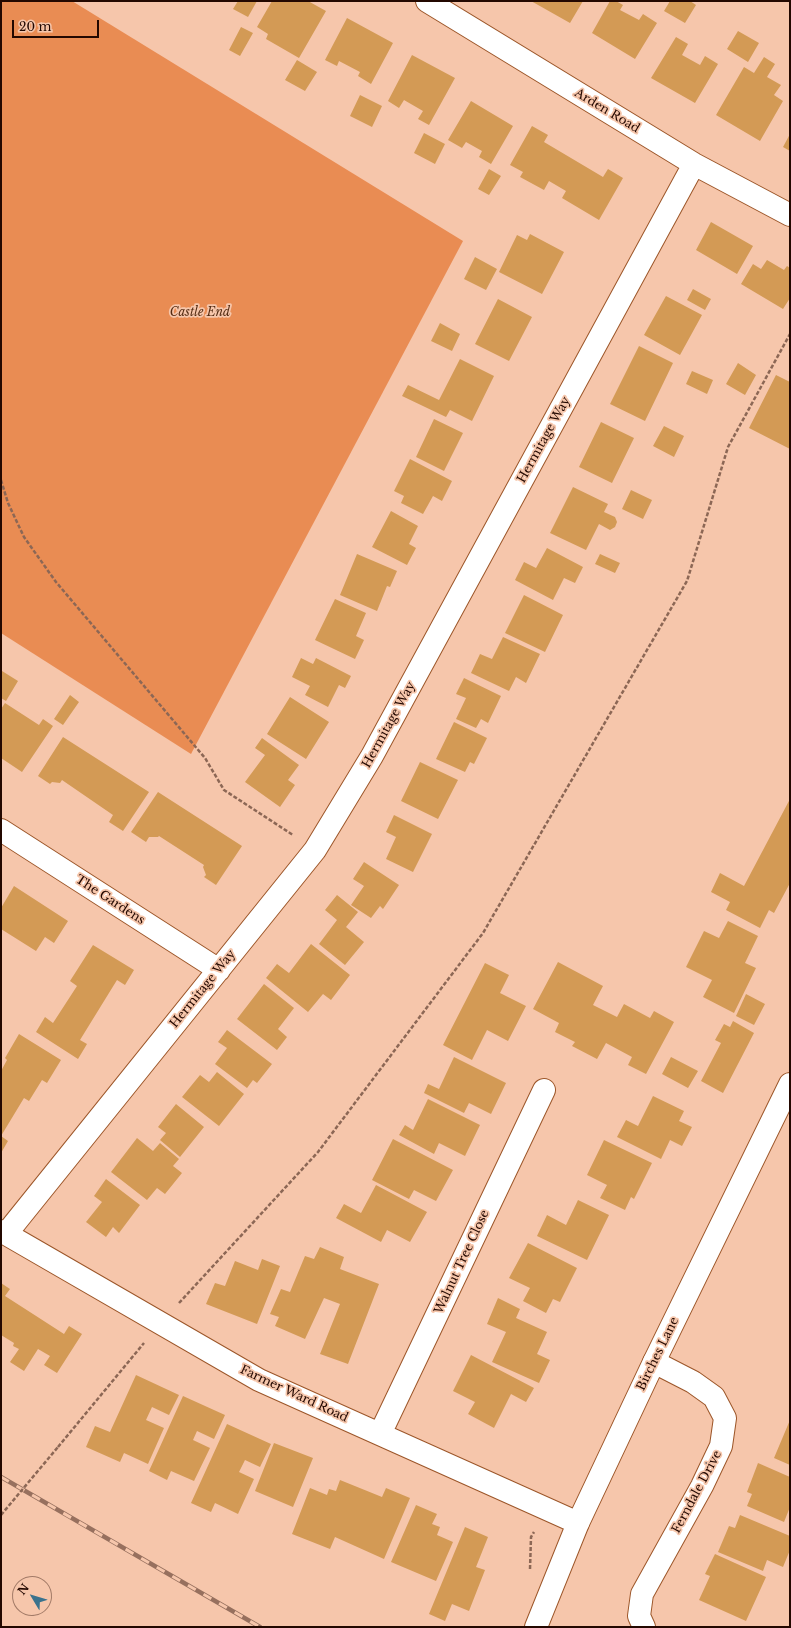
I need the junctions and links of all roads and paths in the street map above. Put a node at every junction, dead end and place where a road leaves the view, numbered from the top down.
1 (427, 1) edge
2 (694, 164) junction
3 (790, 214) edge
4 (790, 334) edge
5 (1, 480) edge
6 (1, 830) edge
7 (315, 850) junction
8 (219, 970) junction
9 (790, 1084) edge
10 (544, 1090) dead end
11 (4, 1232) edge
12 (160, 1323) junction
13 (654, 1362) junction
14 (380, 1434) junction
15 (546, 1508) junction
16 (1, 1515) edge
17 (578, 1523) junction
18 (528, 1576) dead end
19 (536, 1627) edge
20 (644, 1627) edge

1 - 2 street, Arden Road
2 - 3 street, Arden Road
2 - 7 street, Hermitage Way
4 - 12 path
5 - 7 path
6 - 8 street, The Gardens
7 - 8 street, Hermitage Way
8 - 11 street, Hermitage Way
9 - 13 street, Birches Lane
10 - 14 street, Walnut Tree Close
11 - 12 street, Farmer Ward Road
12 - 14 street, Farmer Ward Road
12 - 16 path, bridge
13 - 17 street, Birches Lane
13 - 20 street, Ferndale Drive
14 - 15 street, Farmer Ward Road
15 - 17 street, Farmer Ward Road
15 - 18 path
17 - 19 street, Birches Lane

